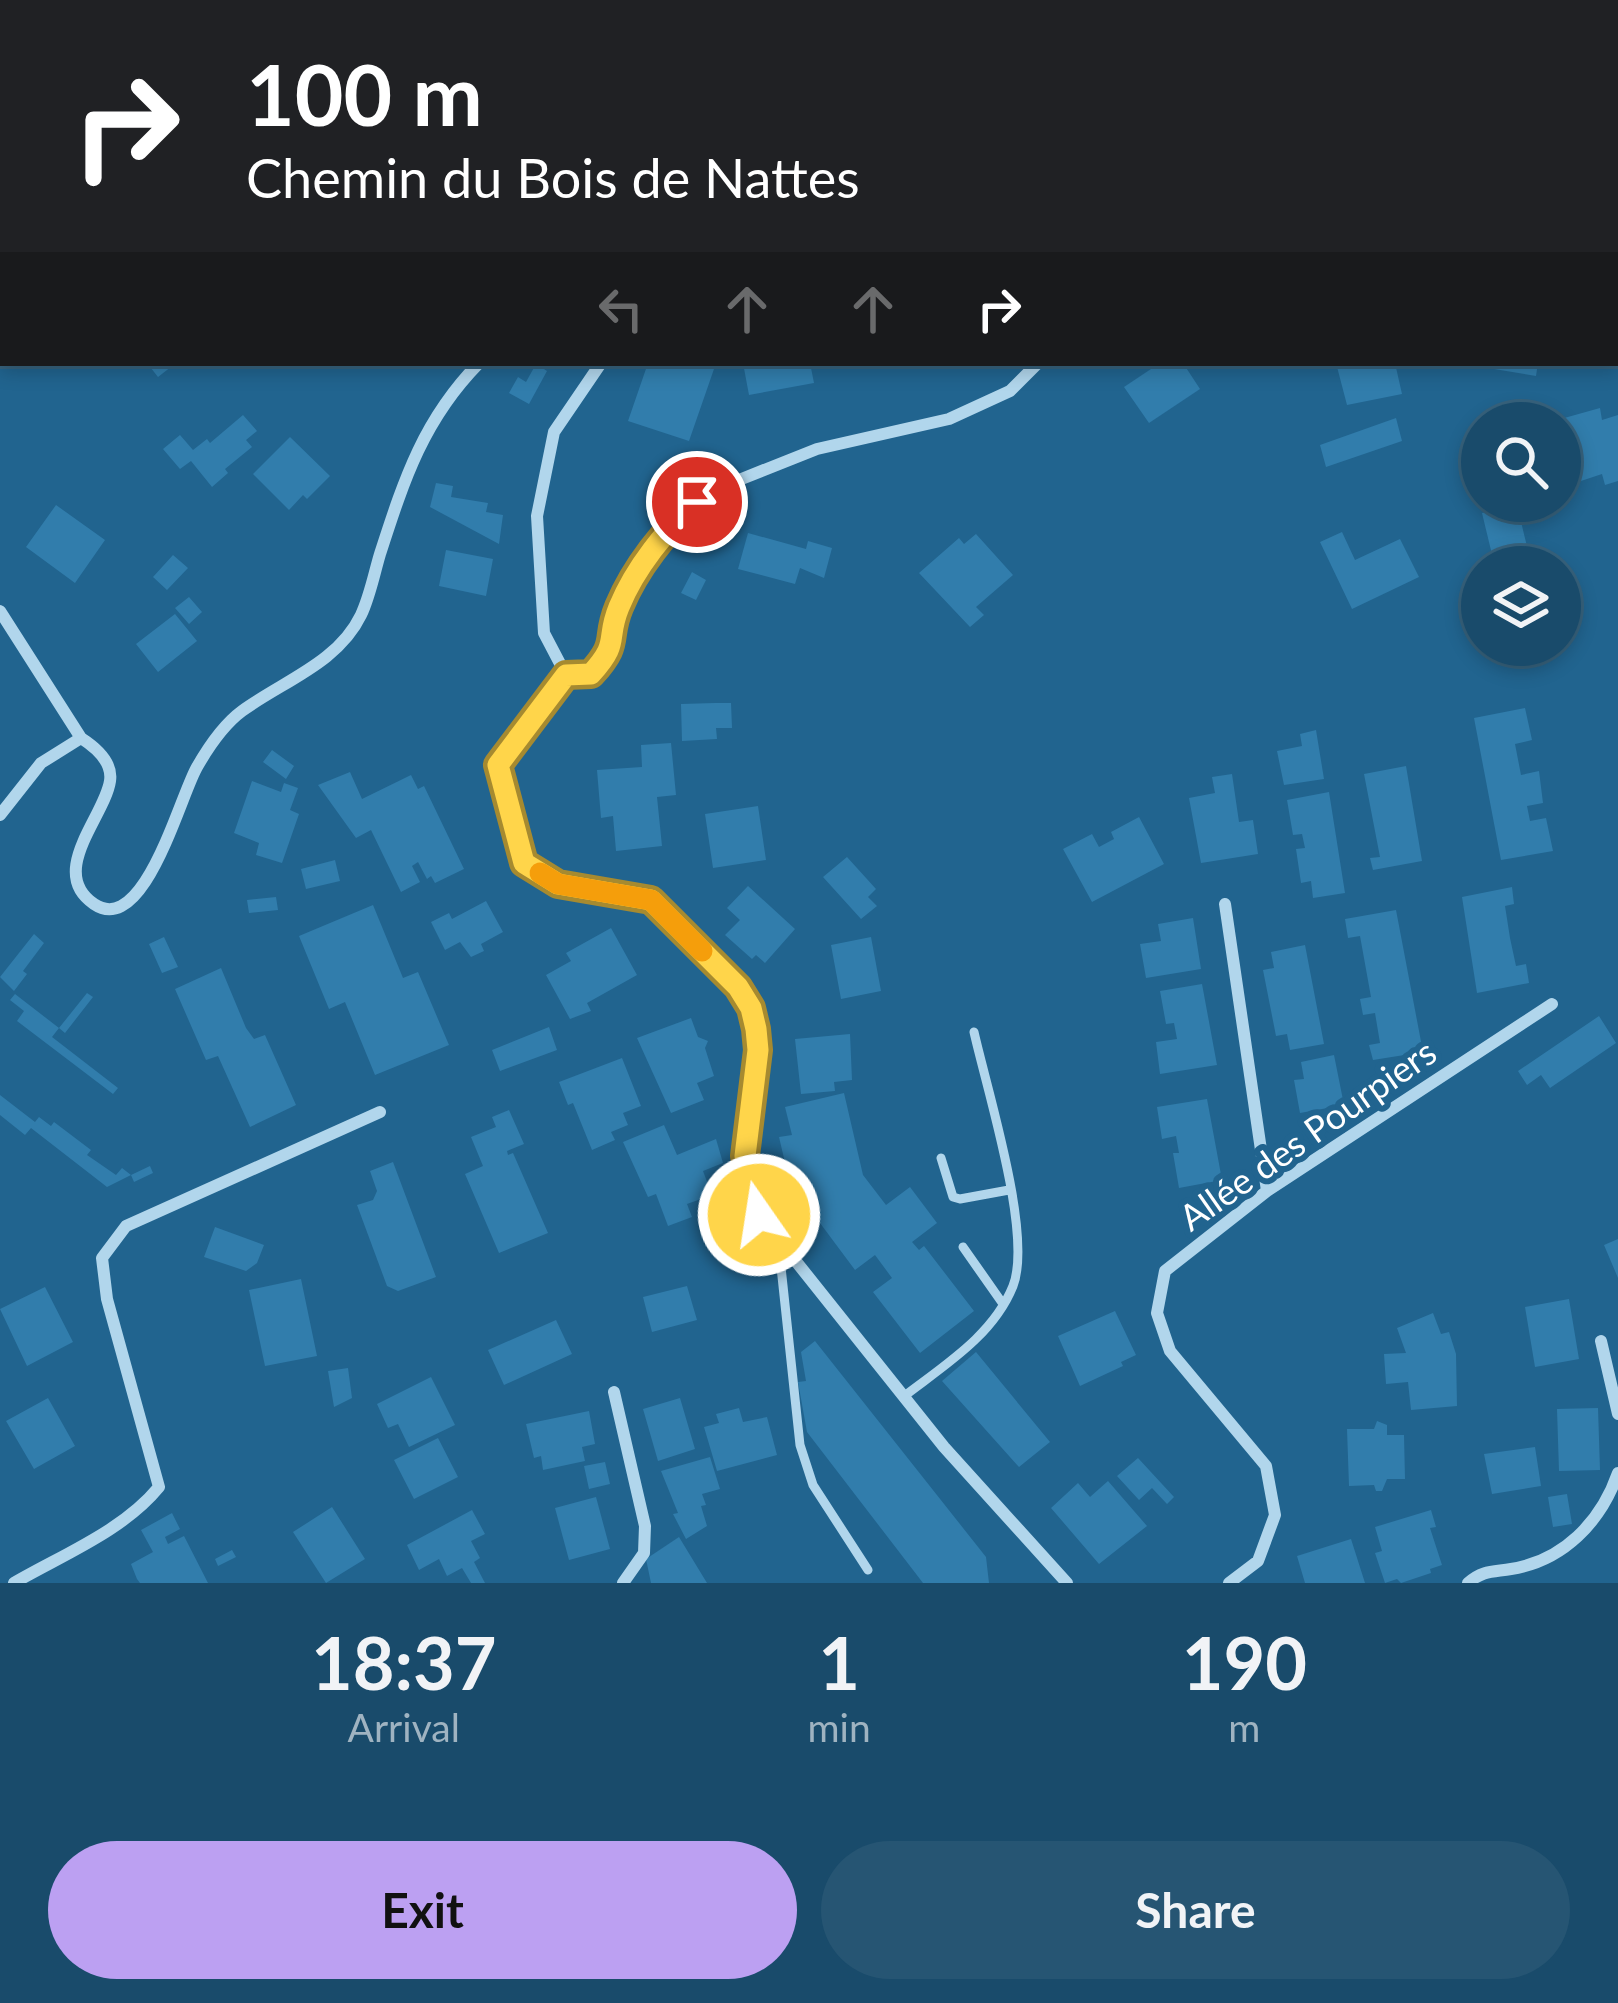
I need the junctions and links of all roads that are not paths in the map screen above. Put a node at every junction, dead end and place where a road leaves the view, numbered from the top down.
1 (475, 366) edge
2 (599, 366) edge
3 (1035, 366) edge
4 (0, 610) edge
5 (566, 675) junction
6 (81, 738) junction
7 (0, 815) edge
8 (1225, 904) dead end
9 (1552, 1004) dead end
10 (974, 1032) dead end
11 (380, 1112) dead end
12 (941, 1158) dead end
13 (1009, 1190) junction
14 (1267, 1191) junction
15 (778, 1239) junction
16 (963, 1247) dead end
17 (1003, 1304) junction
18 (1601, 1341) dead end
19 (614, 1392) dead end
20 (903, 1397) junction
21 (1618, 1414) edge
22 (1618, 1473) edge
23 (868, 1570) dead end
24 (14, 1583) edge
25 (622, 1583) edge
26 (1067, 1583) edge
27 (1228, 1583) edge
28 (1468, 1583) edge

1 - 6 street
2 - 5 street
3 - 5 street
4 - 6 street
5 - 15 street
6 - 7 street
8 - 14 street
9 - 14 street, Allée des Pourpiers
10 - 13 lane
11 - 24 street
12 - 13 lane
13 - 17 lane
14 - 27 street, Allée des Pourpiers
15 - 20 street
15 - 23 lane
16 - 17 lane
17 - 20 lane
18 - 21 street
19 - 25 street
20 - 26 street
22 - 28 street

